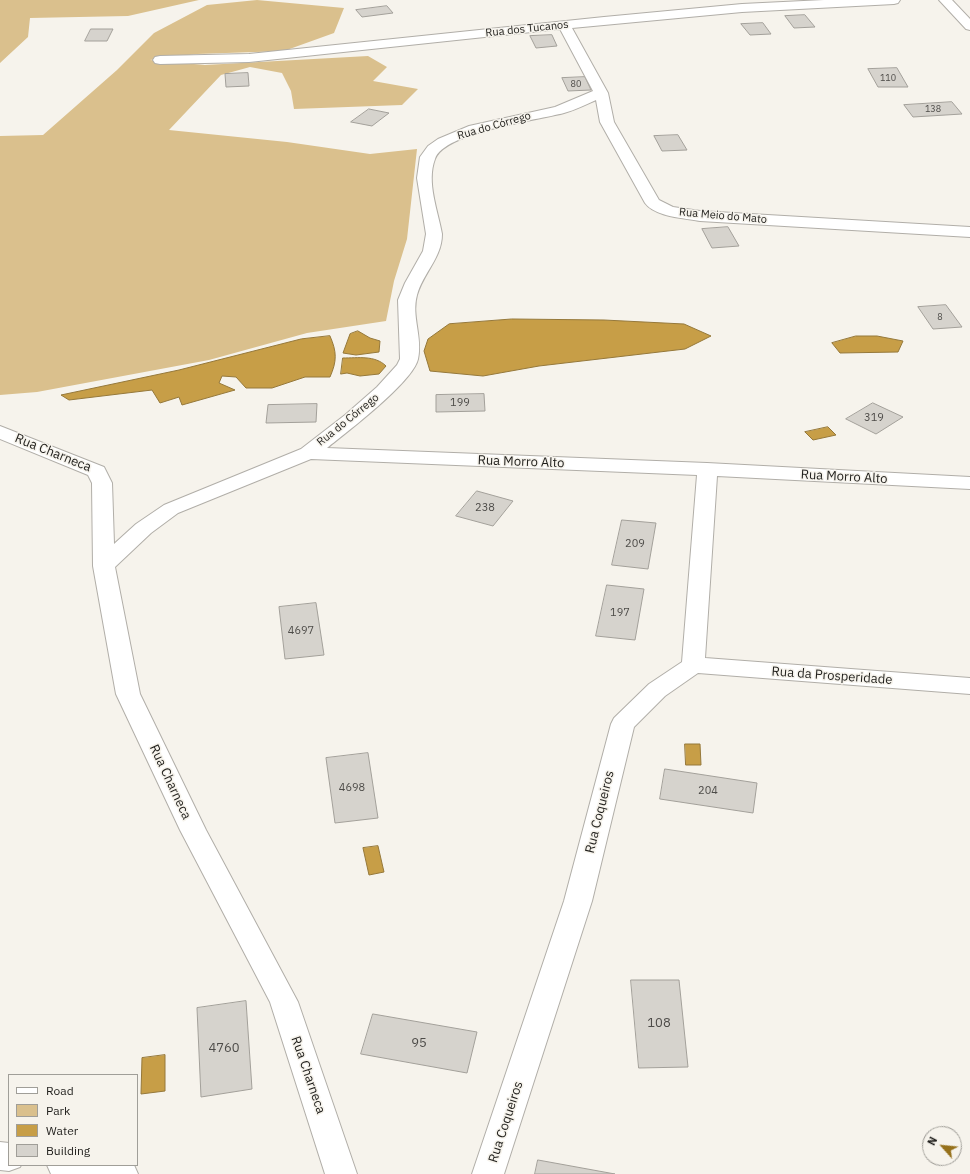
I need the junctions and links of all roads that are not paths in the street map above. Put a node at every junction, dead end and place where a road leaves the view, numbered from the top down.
1 (894, 0) edge
2 (945, 0) edge
3 (565, 26) junction
4 (970, 26) edge
5 (160, 60) dead end
6 (601, 93) junction
7 (970, 232) edge
8 (0, 432) edge
9 (308, 453) junction
10 (707, 470) junction
11 (970, 483) edge
12 (104, 566) junction
13 (693, 665) junction
14 (970, 686) edge
15 (70, 1166) edge
16 (122, 1174) edge
17 (341, 1174) edge
18 (488, 1174) edge

1 - 3 street, Rua dos Tucanos
2 - 4 street
3 - 5 street, Rua dos Tucanos
3 - 6 street, Rua Meio do Mato
6 - 7 street, Rua Meio do Mato
6 - 9 street, Rua do Córrego
8 - 12 street, Rua Charneca
9 - 10 street, Rua Morro Alto
9 - 12 street, Rua Morro Alto
10 - 11 street, Rua Morro Alto
10 - 13 street
12 - 17 street, Rua Charneca
13 - 14 street, Rua da Prosperidade
13 - 18 street, Rua Coqueiros
15 - 16 street

